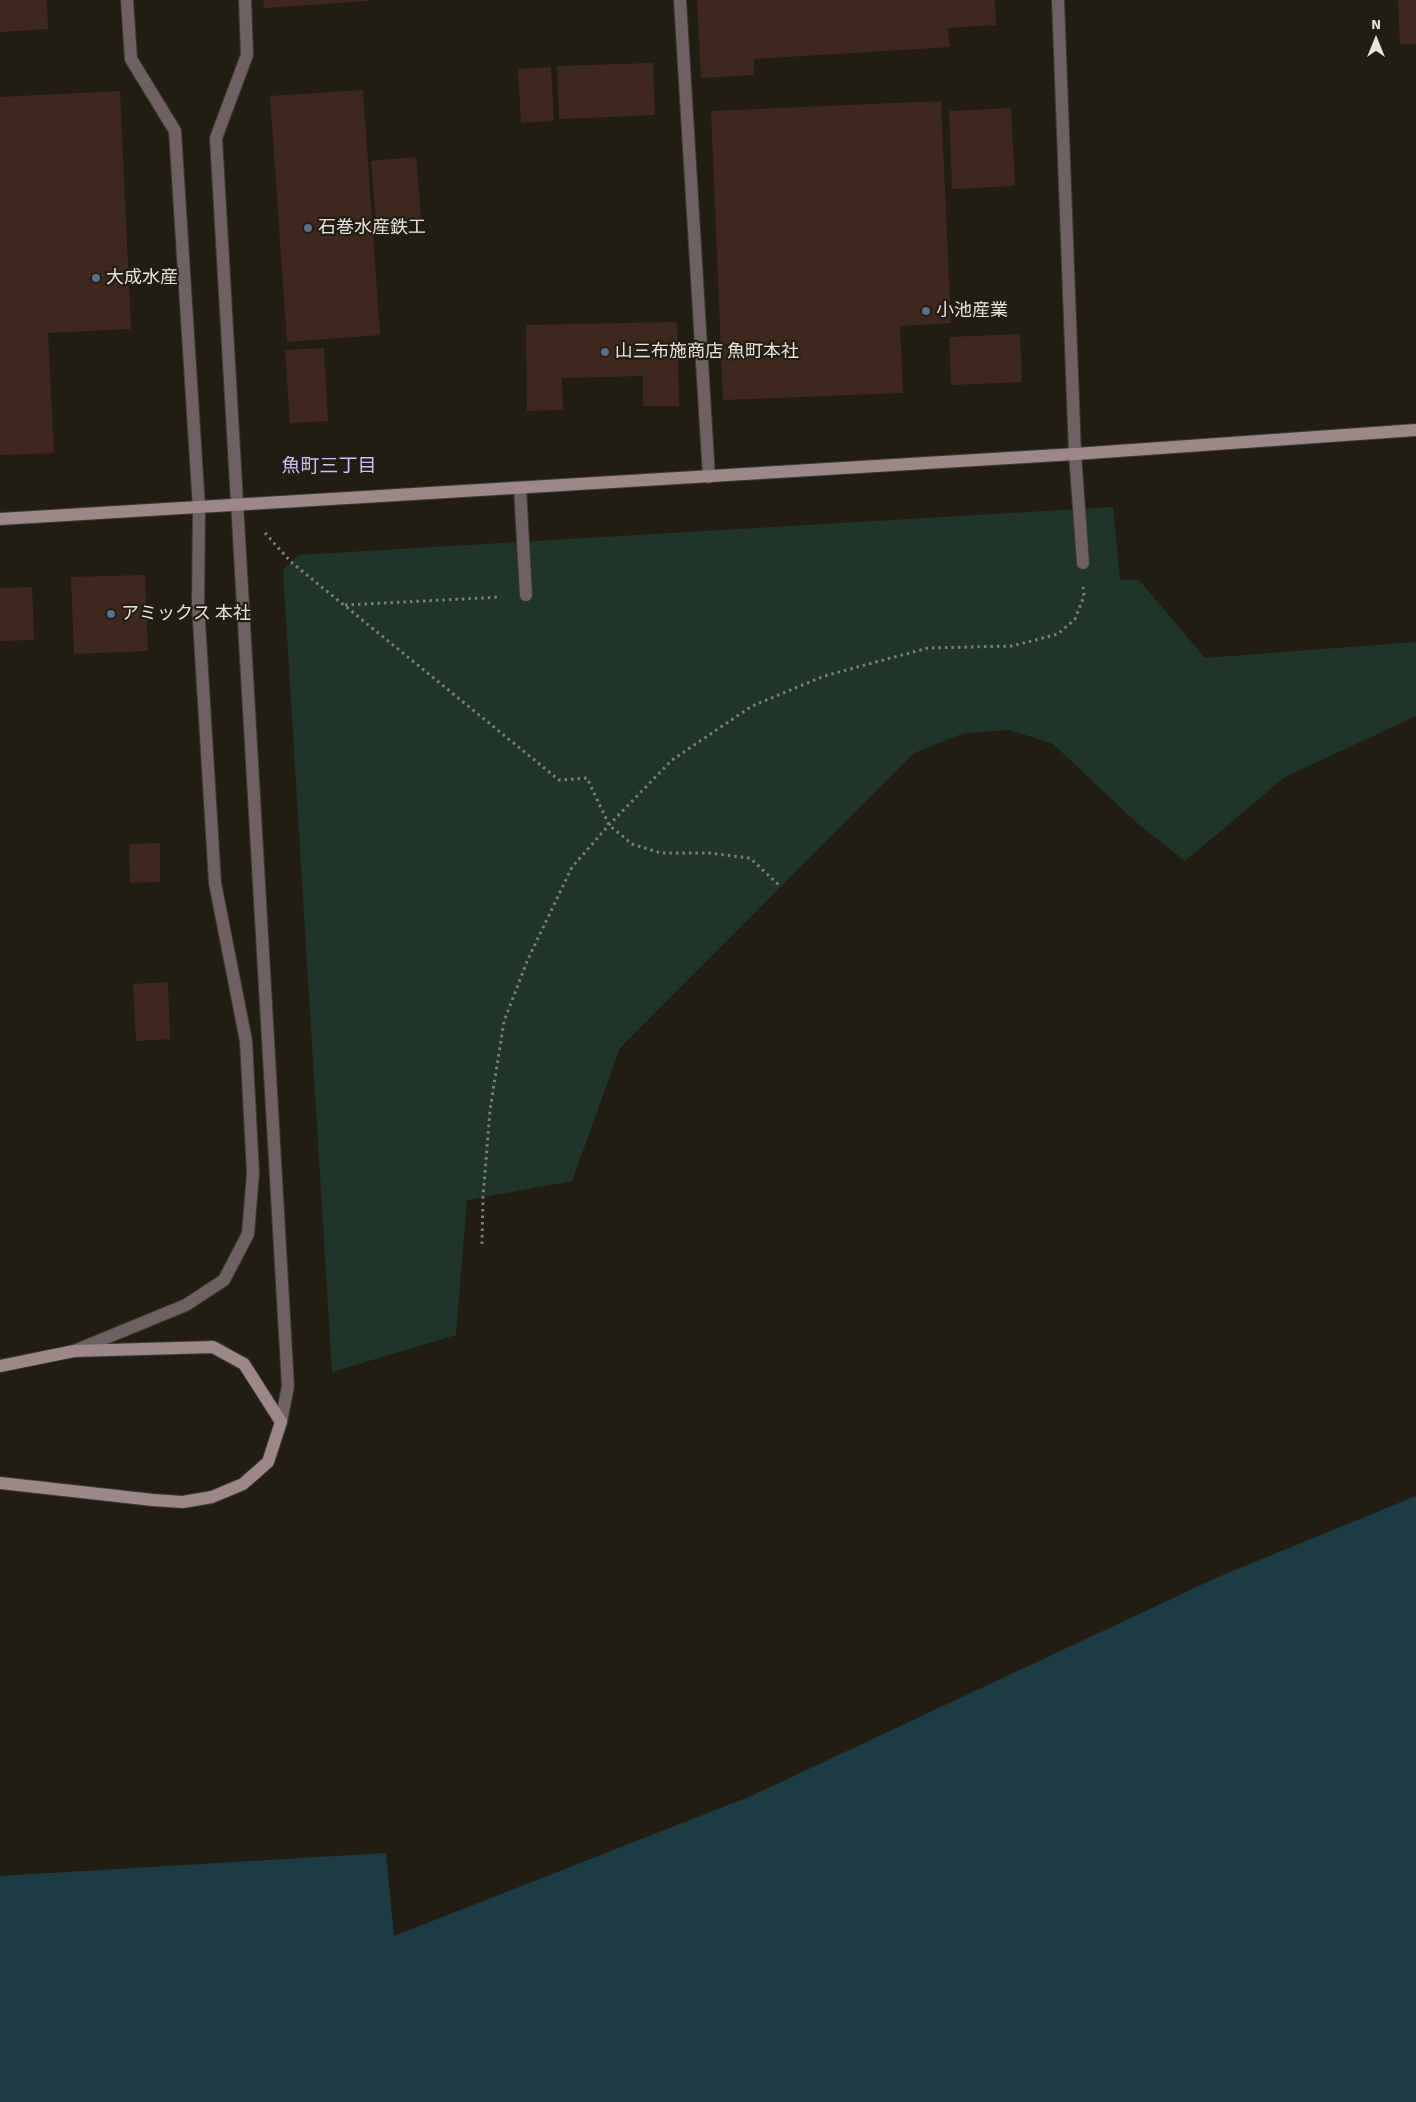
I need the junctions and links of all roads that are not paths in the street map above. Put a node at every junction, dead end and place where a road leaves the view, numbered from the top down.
1 (127, 0) edge
2 (245, 0) edge
3 (680, 0) edge
4 (1058, 0) edge
5 (1416, 430) edge
6 (1075, 454) junction
7 (709, 477) junction
8 (520, 488) junction
9 (238, 506) junction
10 (199, 508) junction
11 (0, 519) edge
12 (1083, 563) road end
13 (526, 595) road end
14 (74, 1351) junction
15 (0, 1366) edge
16 (282, 1422) junction
17 (0, 1483) edge

1 - 10 street
2 - 9 street
3 - 7 street
4 - 6 street
5 - 6 street
6 - 7 street
6 - 12 street
7 - 8 street
8 - 9 street
8 - 13 street
9 - 10 street
9 - 16 street
10 - 11 street
10 - 14 street
14 - 15 street
14 - 16 street
16 - 17 street

